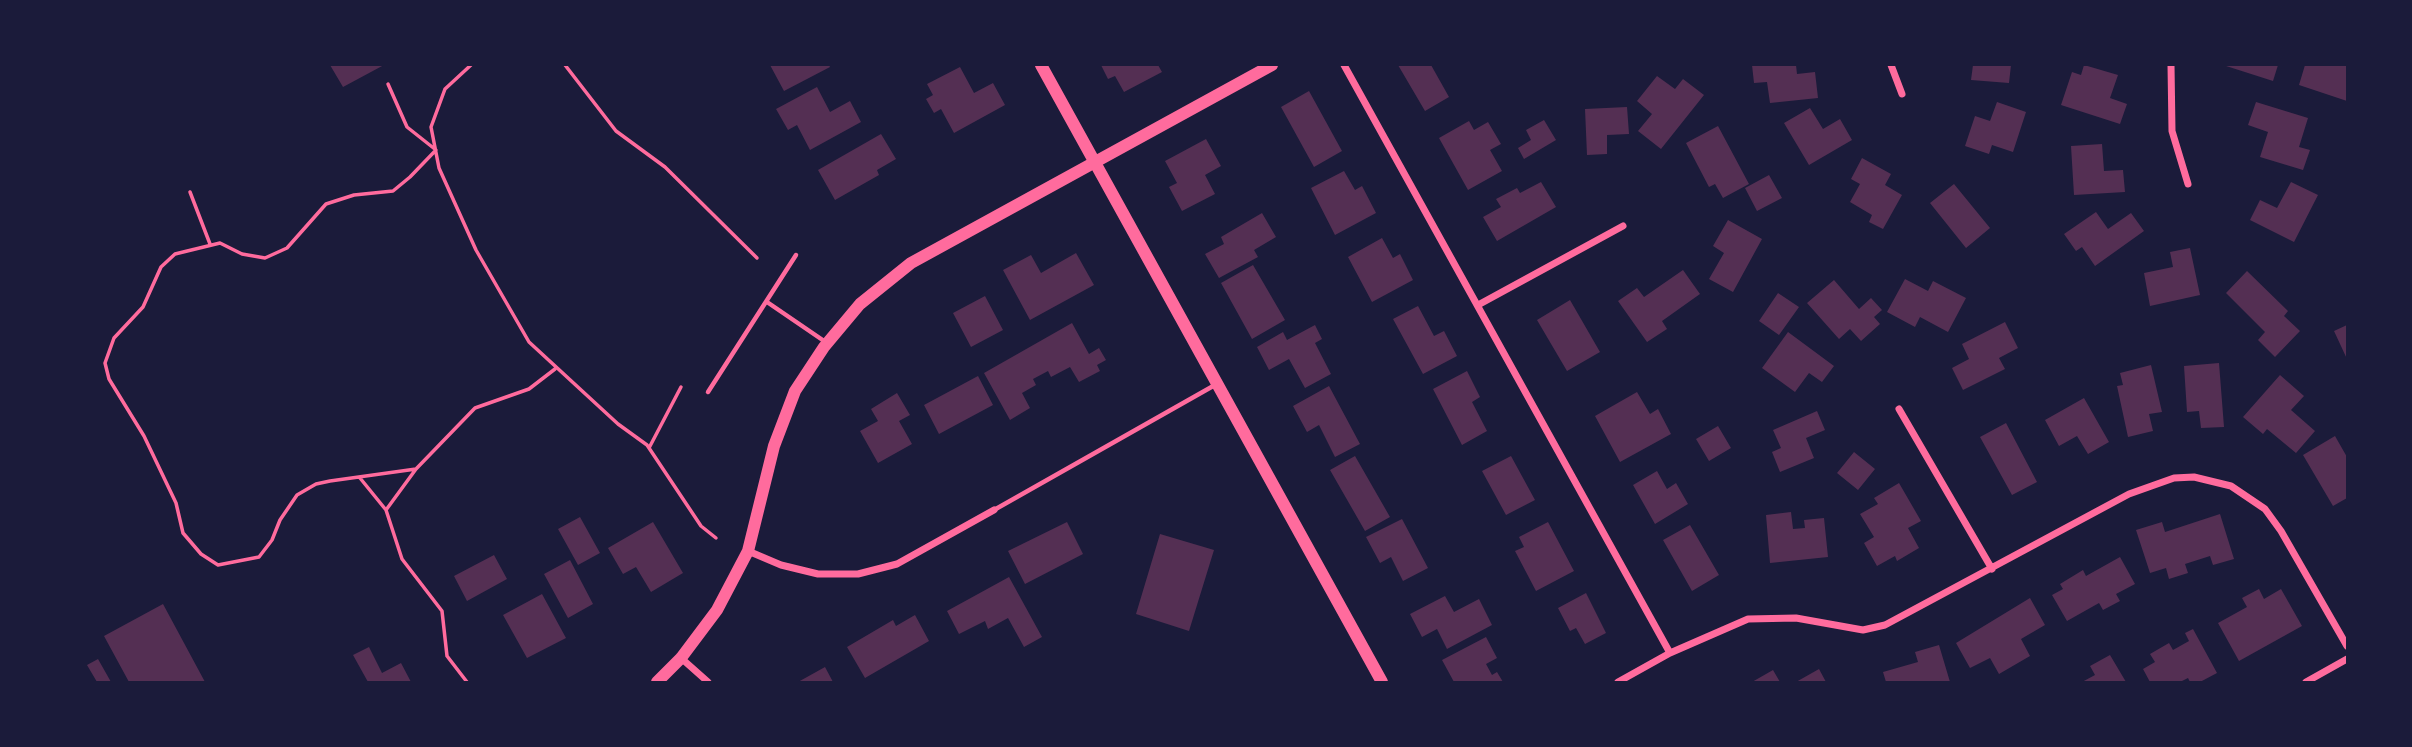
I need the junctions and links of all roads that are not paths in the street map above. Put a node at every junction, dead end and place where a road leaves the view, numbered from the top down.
1 (1041, 65) edge
2 (1272, 65) edge
3 (1344, 65) edge
4 (1891, 65) edge
5 (2171, 65) edge
6 (1902, 94) dead end
7 (1094, 162) junction
8 (2188, 184) dead end
9 (1623, 226) dead end
10 (796, 255) dead end
11 (767, 302) junction
12 (1478, 305) junction
13 (827, 343) junction
14 (1217, 384) junction
15 (708, 392) dead end
16 (1899, 410) dead end
17 (994, 510) joint
18 (748, 551) junction
19 (1992, 569) junction
20 (2347, 646) edge
21 (1670, 653) junction
22 (681, 658) junction
23 (2347, 659) edge
24 (657, 682) edge
25 (708, 682) edge
26 (1382, 682) edge
27 (1618, 682) edge
28 (2306, 682) edge

1 - 7 street
2 - 7 street
3 - 12 street
4 - 6 street
5 - 8 street
7 - 13 street
7 - 14 street
9 - 12 street
10 - 11 lane
11 - 13 lane
11 - 15 lane
12 - 21 street
13 - 18 street
14 - 17 lane
14 - 26 street
16 - 19 street
17 - 18 street
18 - 22 street
19 - 20 street
19 - 21 street
21 - 27 street
22 - 24 street
22 - 25 street
23 - 28 street

